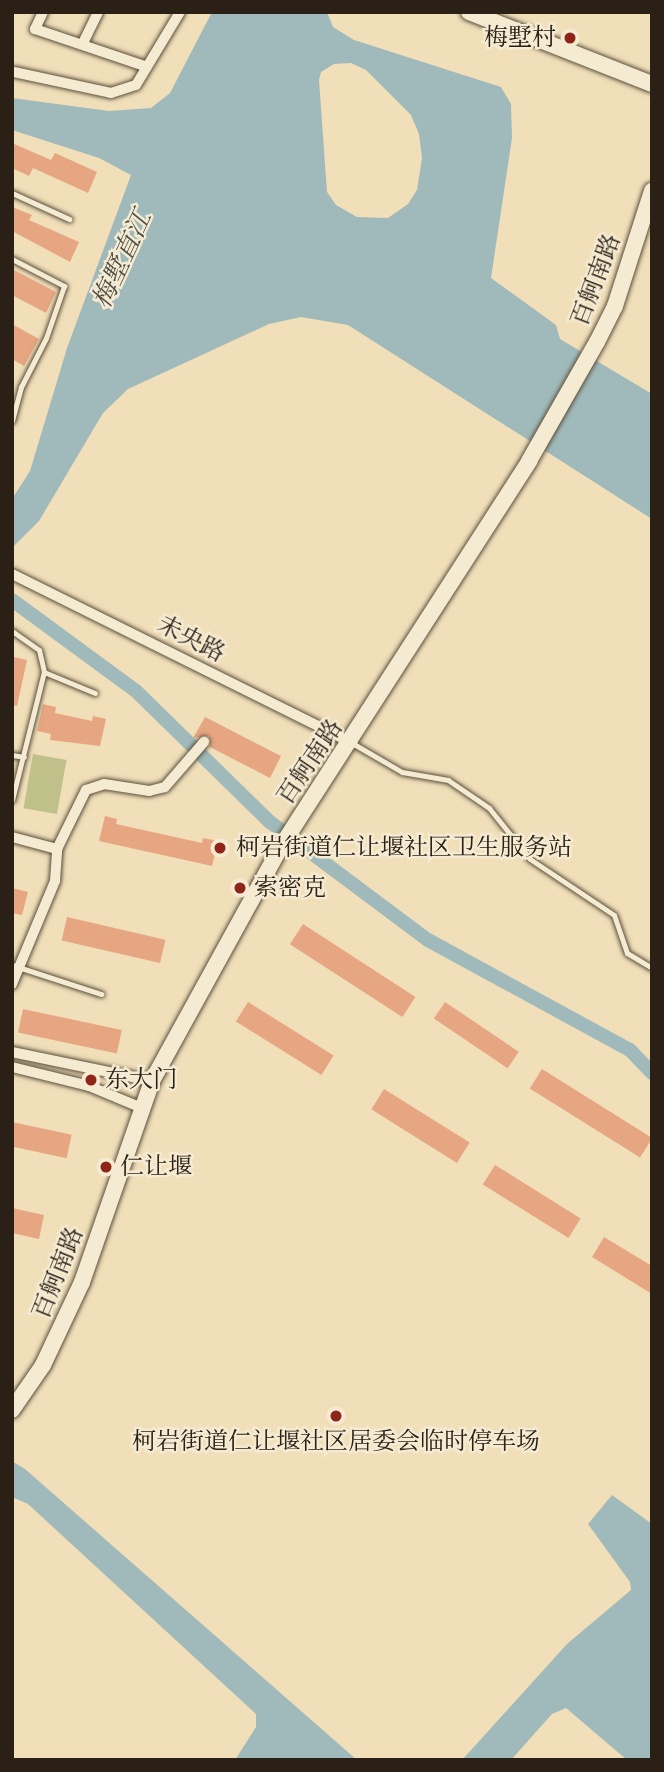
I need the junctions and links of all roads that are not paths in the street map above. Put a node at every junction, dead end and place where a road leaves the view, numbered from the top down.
1 (43, 12) edge
2 (98, 12) edge
3 (180, 12) edge
4 (469, 12) edge
5 (83, 43) junction
6 (147, 67) junction
7 (14, 72) edge
8 (652, 84) edge
9 (652, 191) edge
10 (12, 193) edge
11 (69, 219) dead end
12 (12, 259) edge
13 (12, 421) edge
14 (12, 573) edge
15 (12, 631) edge
16 (44, 672) junction
17 (94, 693) dead end
18 (204, 742) dead end
19 (352, 743) junction
20 (12, 755) edge
21 (23, 757) junction
22 (12, 800) edge
23 (12, 837) edge
24 (57, 849) junction
25 (15, 965) edge
26 (652, 968) edge
27 (12, 984) edge
28 (101, 994) dead end
29 (12, 1052) edge
30 (12, 1068) edge
31 (152, 1082) junction
32 (142, 1108) junction
33 (12, 1410) edge

1 - 5 street
2 - 5 street
3 - 6 street
4 - 8 street
5 - 6 street
6 - 7 street
9 - 19 street, 百舸南路
10 - 11 lane
12 - 13 lane
14 - 19 street, 未央路
15 - 16 lane
16 - 17 lane
16 - 21 lane
18 - 24 street
19 - 26 lane
19 - 31 street, 百舸南路
20 - 21 lane
21 - 22 lane
23 - 24 street
24 - 25 street
25 - 27 street
25 - 28 lane
29 - 31 street
30 - 32 street
31 - 32 street, 百舸南路
32 - 33 street, 百舸南路

